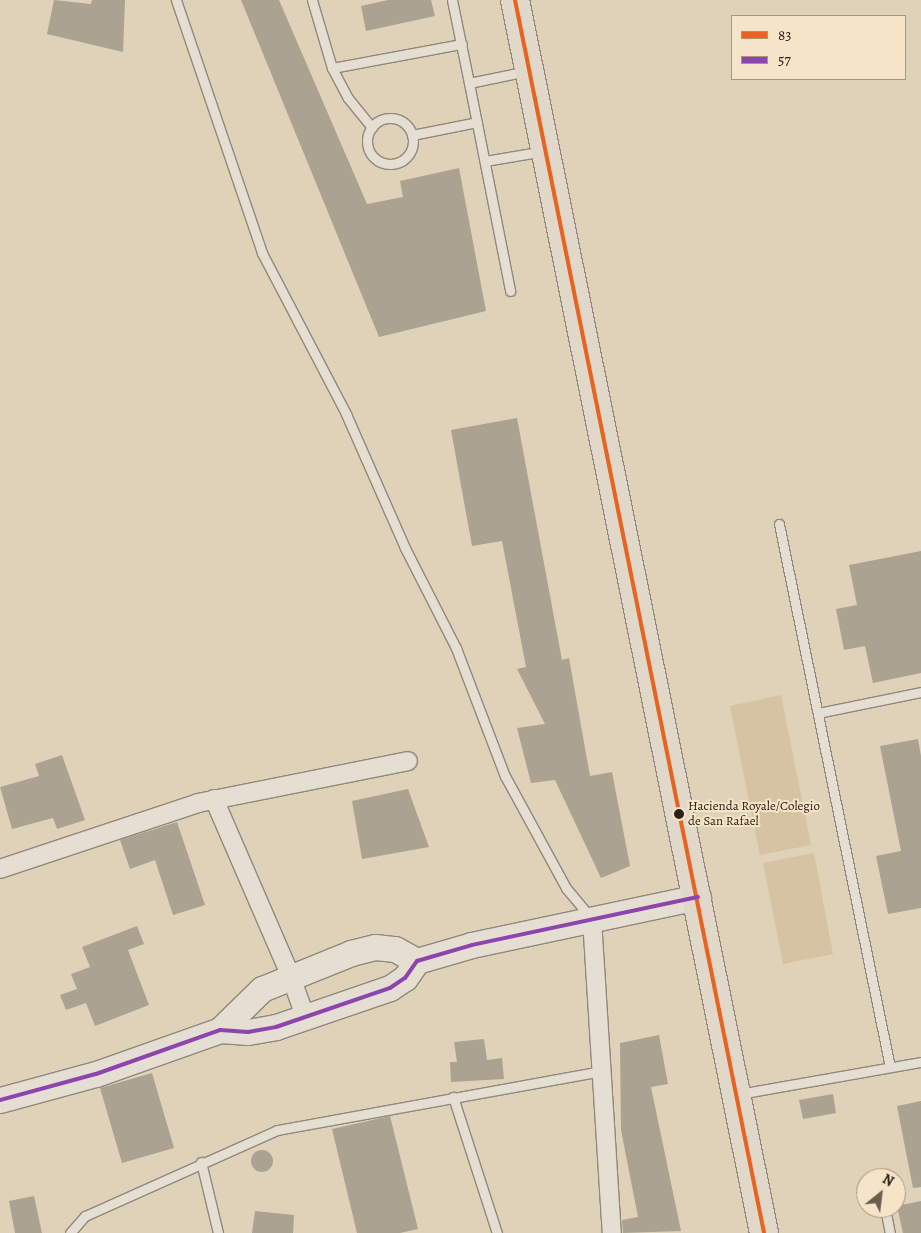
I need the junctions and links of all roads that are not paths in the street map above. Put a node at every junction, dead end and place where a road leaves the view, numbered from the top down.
1 (176, 0) edge
2 (312, 0) edge
3 (452, 0) edge
4 (515, 0) edge
5 (462, 44) junction
6 (332, 68) junction
7 (529, 71) junction
8 (469, 83) junction
9 (477, 122) junction
10 (372, 128) junction
11 (412, 135) junction
12 (545, 150) junction
13 (485, 161) junction
14 (510, 291) dead end
15 (779, 524) dead end
16 (921, 692) edge
17 (818, 713) junction
18 (408, 761) dead end
19 (214, 799) junction
20 (0, 869) edge
21 (698, 897) junction
22 (592, 919) junction
23 (417, 961) junction
24 (291, 977) junction
25 (305, 1016) junction
26 (220, 1030) junction
27 (921, 1062) edge
28 (890, 1067) junction
29 (604, 1071) junction
30 (737, 1094) junction
31 (453, 1096) junction
32 (0, 1100) edge
33 (201, 1162) junction
34 (887, 1218) edge
35 (70, 1233) edge
36 (218, 1233) edge
37 (497, 1233) edge
38 (612, 1233) edge
39 (764, 1233) edge
40 (890, 1233) edge

1 - 22 lane
2 - 6 lane
3 - 5 lane
4 - 7 highway
5 - 6 lane
5 - 8 lane
6 - 10 lane
7 - 8 lane
7 - 12 highway
8 - 9 lane
9 - 11 lane
9 - 13 lane
10 - 11 lane
10 - 11 lane
12 - 13 lane
12 - 21 highway
13 - 14 lane
15 - 17 lane
16 - 17 lane
17 - 28 lane
18 - 19 street
19 - 20 street
19 - 24 street
21 - 22 street
21 - 30 highway
22 - 23 street
22 - 29 street
23 - 24 street
23 - 25 street
24 - 25 street
24 - 26 street
25 - 26 street
26 - 32 street
27 - 28 lane
28 - 30 lane
29 - 31 lane
29 - 38 street
30 - 39 highway
31 - 33 lane
31 - 37 lane
33 - 35 lane
33 - 36 lane
34 - 40 lane

